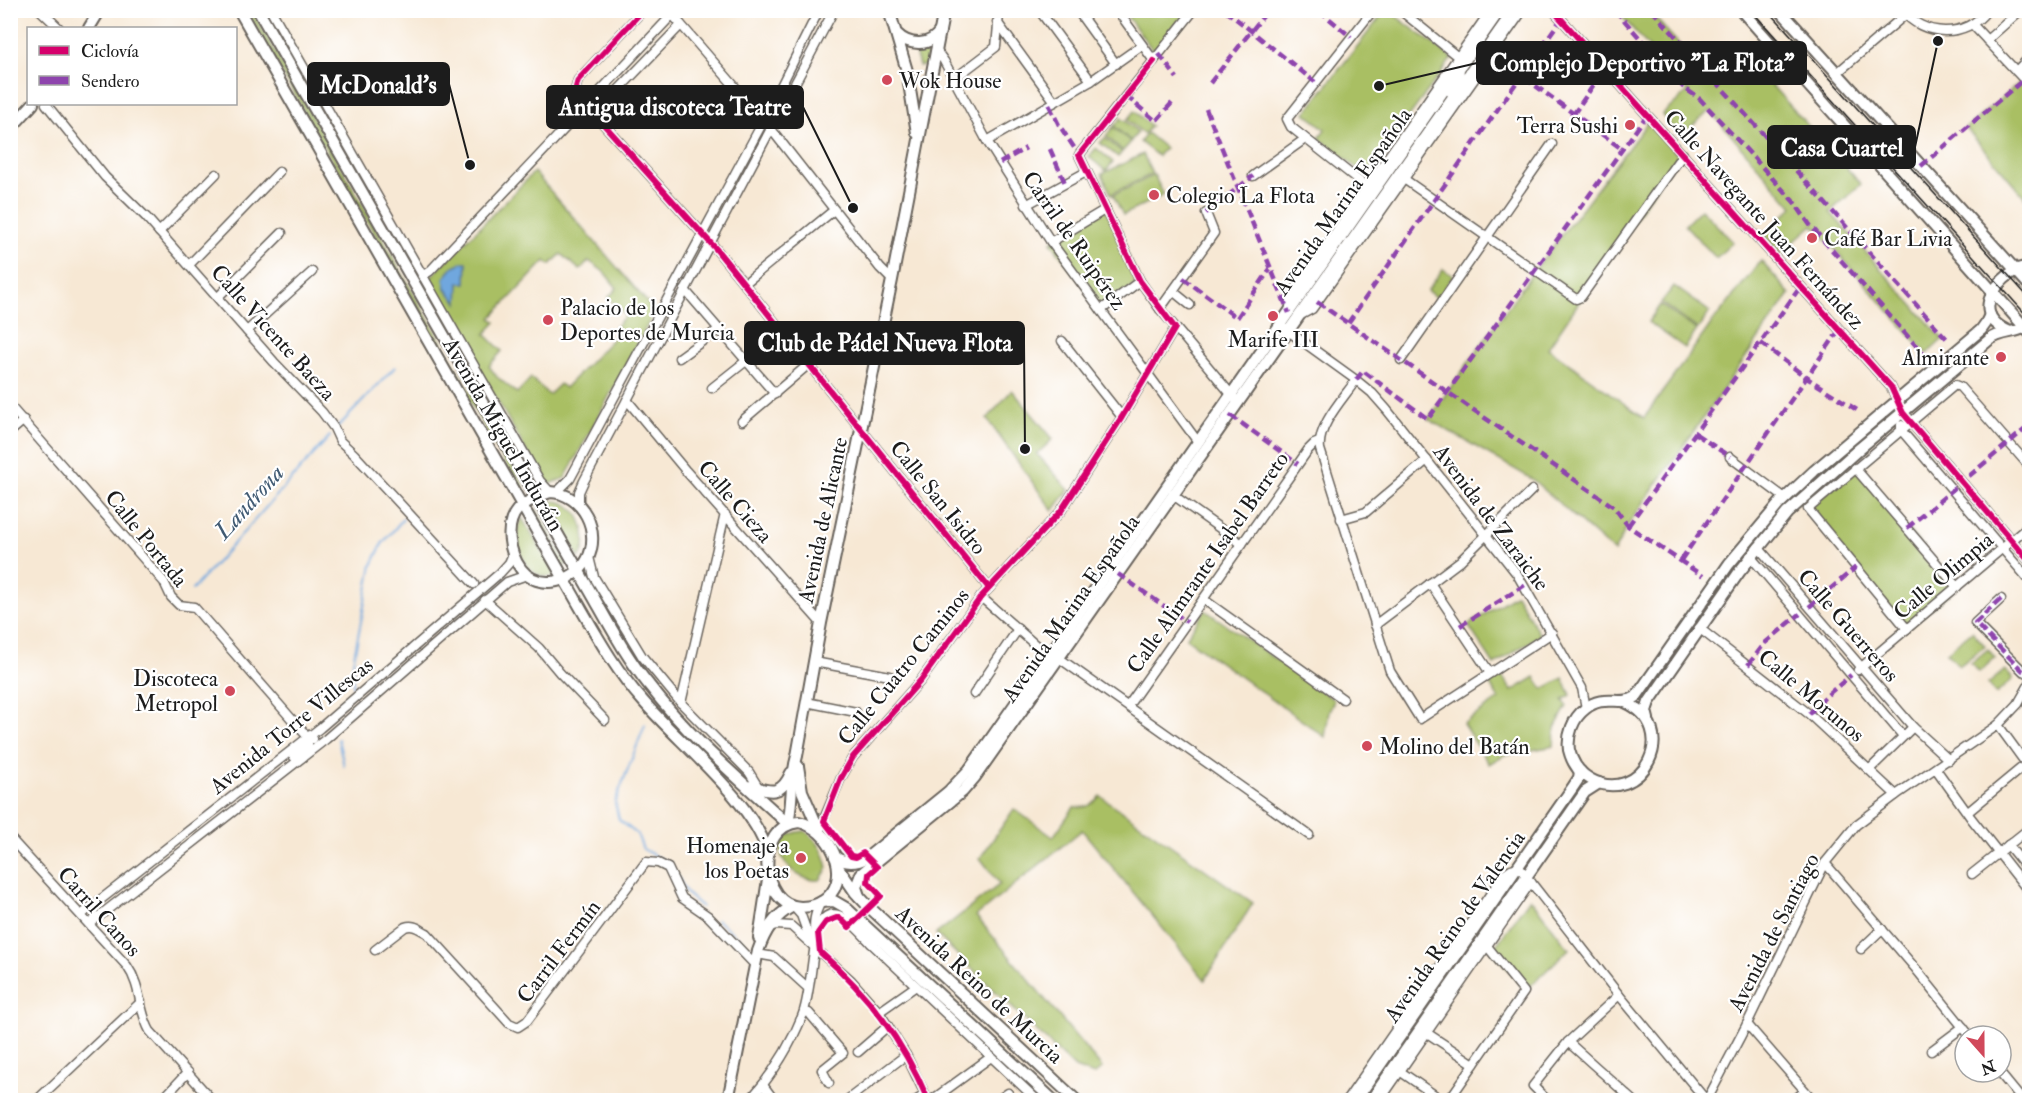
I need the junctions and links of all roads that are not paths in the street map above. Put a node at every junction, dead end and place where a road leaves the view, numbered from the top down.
1 (40, 10) edge
2 (100, 10) edge
3 (239, 10) edge
4 (258, 10) edge
5 (643, 10) edge
6 (819, 10) edge
7 (834, 10) edge
8 (889, 10) edge
9 (944, 10) edge
10 (1003, 10) edge
11 (1040, 10) edge
12 (1077, 10) edge
13 (1117, 10) edge
14 (1194, 10) edge
15 (1373, 10) edge
16 (1400, 10) edge
17 (1491, 10) edge
18 (1500, 10) edge
19 (1514, 10) edge
20 (1523, 10) edge
21 (1553, 10) edge
22 (1741, 10) edge
23 (1780, 10) edge
24 (1988, 10) edge
25 (2021, 10) edge
26 (274, 11) edge
27 (670, 13) edge
28 (1903, 13) edge
29 (997, 22) junction
30 (1972, 24) junction
31 (681, 25) junction
32 (58, 27) edge
33 (90, 27) edge
34 (941, 28) junction
35 (897, 34) junction
36 (1987, 40) junction
37 (923, 43) junction
38 (1142, 45) junction
39 (936, 50) junction
40 (2030, 57) edge
41 (1154, 61) junction
42 (1459, 62) junction
43 (1116, 64) junction
44 (2016, 71) junction
45 (1837, 73) junction
46 (954, 79) junction
47 (1091, 81) junction
48 (2030, 86) edge
49 (1055, 102) junction
50 (32, 105) edge
51 (47, 105) edge
52 (586, 106) junction
53 (595, 114) junction
54 (1440, 115) junction
55 (764, 120) junction
56 (12, 124) edge
57 (771, 130) junction
58 (1305, 139) junction
59 (987, 141) junction
60 (1552, 144) dead end
61 (917, 148) junction
62 (1683, 154) junction
63 (279, 172) dead end
64 (1086, 172) junction
65 (216, 174) dead end
66 (1253, 176) dead end
67 (1404, 179) junction
68 (1367, 187) junction
69 (1026, 205) junction
70 (1106, 209) junction
71 (834, 210) junction
72 (1206, 213) dead end
73 (159, 232) junction
74 (282, 232) dead end
75 (701, 234) junction
76 (1488, 238) junction
77 (1051, 242) junction
78 (710, 243) junction
79 (1322, 263) junction
80 (189, 266) junction
81 (2030, 267) edge
82 (2015, 270) junction
83 (312, 272) dead end
84 (1305, 275) junction
85 (422, 276) junction
86 (892, 280) junction
87 (1140, 281) junction
88 (744, 284) junction
89 (2030, 286) edge
90 (685, 290) junction
91 (1174, 292) junction
92 (1992, 292) junction
93 (218, 297) junction
94 (1190, 305) dead end
95 (1160, 309) junction
96 (1101, 310) junction
97 (1990, 315) junction
98 (1293, 316) junction
99 (718, 328) junction
100 (1175, 328) junction
101 (1284, 328) junction
102 (2028, 328) edge
103 (247, 331) junction
104 (2008, 331) junction
105 (1062, 340) dead end
106 (679, 358) dead end
107 (1401, 360) dead end
108 (746, 361) junction
109 (809, 364) junction
110 (1941, 364) junction
111 (1148, 376) junction
112 (1356, 380) junction
113 (712, 388) dead end
114 (615, 394) junction
115 (775, 394) junction
116 (1235, 399) junction
117 (627, 400) junction
118 (1897, 401) junction
119 (10, 406) edge
120 (1122, 417) junction
121 (1910, 417) junction
122 (24, 420) junction
123 (742, 421) dead end
124 (861, 429) junction
125 (1917, 429) junction
126 (10, 432) edge
127 (1904, 433) junction
128 (1198, 442) junction
129 (1320, 442) junction
130 (1860, 448) junction
131 (1730, 457) dead end
132 (1427, 460) junction
133 (2030, 467) edge
134 (1856, 468) junction
135 (1532, 490) dead end
136 (554, 492) junction
137 (1173, 495) junction
138 (536, 498) junction
139 (1785, 498) junction
140 (579, 504) junction
141 (522, 506) junction
142 (725, 514) junction
143 (1341, 519) junction
144 (2030, 525) edge
145 (1487, 536) junction
146 (2011, 540) junction
147 (1242, 544) junction
148 (1758, 547) junction
149 (2002, 548) junction
150 (513, 554) junction
151 (1750, 556) junction
152 (588, 557) junction
153 (2030, 562) edge
154 (578, 570) junction
155 (527, 575) junction
156 (564, 578) junction
157 (2030, 581) edge
158 (1430, 583) junction
159 (474, 584) dead end
160 (1957, 587) junction
161 (989, 588) junction
162 (981, 597) junction
163 (1203, 599) junction
164 (2001, 599) dead end
165 (485, 600) junction
166 (820, 623) junction
167 (1375, 626) junction
168 (1700, 628) junction
169 (1018, 629) junction
170 (1907, 629) junction
171 (1552, 633) junction
172 (1054, 657) junction
173 (814, 662) junction
174 (1861, 667) junction
175 (1490, 673) junction
176 (2030, 674) edge
177 (1851, 675) junction
178 (891, 676) dead end
179 (2030, 683) edge
180 (1582, 688) junction
181 (974, 694) dead end
182 (1343, 699) dead end
183 (806, 702) junction
184 (1598, 702) junction
185 (1625, 702) junction
186 (681, 703) junction
187 (1128, 706) junction
188 (1586, 708) junction
189 (856, 712) dead end
190 (1648, 719) junction
191 (605, 720) dead end
192 (1998, 725) junction
193 (1913, 727) junction
194 (1903, 736) junction
195 (308, 737) junction
196 (327, 738) junction
197 (797, 756) junction
198 (1949, 760) junction
199 (2028, 767) edge
200 (1870, 769) junction
201 (1936, 769) junction
202 (793, 770) junction
203 (1580, 771) junction
204 (1599, 783) junction
205 (747, 786) junction
206 (264, 787) junction
207 (760, 790) junction
208 (1896, 795) junction
209 (766, 804) junction
210 (1968, 812) junction
211 (788, 824) junction
212 (2030, 828) edge
213 (819, 831) junction
214 (1309, 836) dead end
215 (10, 838) edge
216 (2008, 845) junction
217 (768, 853) junction
218 (1998, 853) junction
219 (837, 862) junction
220 (1825, 863) junction
221 (1519, 867) junction
222 (2030, 872) edge
223 (1972, 874) dead end
224 (769, 876) junction
225 (1529, 879) junction
226 (2030, 893) edge
227 (858, 896) junction
228 (821, 902) junction
229 (793, 906) junction
230 (81, 915) junction
231 (89, 924) junction
232 (767, 928) junction
233 (1882, 929) junction
234 (813, 941) junction
235 (871, 944) junction
236 (885, 945) junction
237 (1487, 946) junction
238 (1861, 949) dead end
239 (375, 950) dead end
240 (757, 957) junction
241 (891, 963) junction
242 (916, 986) junction
243 (808, 988) junction
244 (1619, 995) junction
245 (141, 1002) junction
246 (804, 1012) junction
247 (879, 1012) junction
248 (1748, 1024) junction
249 (1961, 1024) edge
250 (888, 1026) junction
251 (1427, 1033) junction
252 (1953, 1034) edge
253 (1568, 1042) junction
254 (1931, 1051) dead end
255 (858, 1052) dead end
256 (906, 1055) junction
257 (991, 1057) junction
258 (1474, 1065) junction
259 (188, 1072) junction
260 (1401, 1072) junction
261 (829, 1083) dead end
262 (2009, 1084) edge
263 (763, 1085) junction
264 (1805, 1091) junction
265 (1008, 1093) dead end
266 (928, 1099) edge
267 (37, 1101) edge
268 (162, 1101) edge
269 (212, 1101) edge
270 (728, 1101) edge
271 (750, 1101) edge
272 (757, 1101) edge
273 (774, 1101) edge
274 (847, 1101) edge
275 (917, 1101) edge
276 (998, 1101) edge
277 (1037, 1101) edge
278 (1053, 1101) edge
279 (1076, 1101) edge
280 (1347, 1101) edge
281 (1356, 1101) edge
282 (1371, 1101) edge
283 (1380, 1101) edge
284 (1442, 1101) edge
285 (1449, 1101) edge
286 (1547, 1101) edge
287 (1633, 1101) edge
288 (1706, 1101) edge
289 (1794, 1101) edge
290 (1813, 1101) edge
291 (2022, 1101) edge

1 - 32 street
2 - 33 main road
3 - 141 main road, Avenida Miguel Induráin
4 - 138 main road, Avenida Miguel Induráin
5 - 52 street
6 - 55 street
7 - 57 street
8 - 35 main road
9 - 34 main road, Avenida de Alicante
10 - 29 street
11 - 47 street
12 - 43 street
13 - 38 street
14 - 41 street
15 - 58 street
16 - 42 street
17 - 42 street, Avenida Marina Española
18 - 42 main road, Avenida Marina Española
19 - 54 main road, Avenida Marina Española
20 - 67 street, Avenida Marina Española
21 - 62 street, Calle Navegante Juan Fernández
22 - 92 main road
23 - 45 main road
24 - 30 street
25 - 36 street
26 - 85 street
27 - 31 street
27 - 52 street
28 - 30 street
28 - 45 street
29 - 46 street
29 - 49 street
30 - 36 street
31 - 53 street
31 - 55 street
34 - 37 main road
34 - 39 main road, Avenida de Alicante
35 - 37 main road
35 - 61 main road
36 - 44 street
37 - 39 main road
38 - 41 street
38 - 43 street
39 - 46 street, Carril de Ruipérez
39 - 61 main road, Avenida de Alicante
40 - 44 street
41 - 64 street
42 - 54 street, Avenida Marina Española
42 - 68 street, Avenida Marina Española
42 - 79 main road, Avenida Marina Española
43 - 47 street
44 - 48 street
45 - 82 main road
46 - 59 street, Carril de Ruipérez
47 - 49 street
49 - 59 street
50 - 56 main road
51 - 73 street, Calle Vicente Baeza
52 - 53 street, Calle San Isidro
52 - 85 street
53 - 75 street, Calle San Isidro
54 - 98 main road, Avenida Marina Española
55 - 57 street
55 - 75 street
57 - 71 street
57 - 78 street
58 - 66 street
58 - 68 street
59 - 69 street, Carril de Ruipérez
60 - 76 street
61 - 86 main road, Avenida de Alicante
62 - 76 street
62 - 118 street, Calle Navegante Juan Fernández
63 - 80 street
64 - 69 street
64 - 70 street
65 - 73 street
67 - 76 street
67 - 98 street, Avenida Marina Española
68 - 84 street, Avenida Marina Española
69 - 77 street, Carril de Ruipérez
70 - 77 street
70 - 87 street
71 - 86 street
71 - 88 street
72 - 91 street
73 - 80 street, Calle Vicente Baeza
74 - 93 street
75 - 78 street, Calle San Isidro
75 - 114 street
76 - 107 street
77 - 96 street, Carril de Ruipérez
78 - 88 street, Calle San Isidro
78 - 90 street
79 - 84 street
79 - 98 main road, Avenida Marina Española
80 - 93 street, Calle Vicente Baeza
81 - 82 main road
82 - 89 main road
82 - 92 main road
83 - 103 street
84 - 98 street, Avenida Marina Española
85 - 136 street
86 - 124 main road, Avenida de Alicante
87 - 95 street
87 - 96 street
88 - 109 street, Calle San Isidro
90 - 99 street
90 - 117 street
91 - 94 street
91 - 95 street
92 - 97 main road
92 - 102 main road
93 - 103 street, Calle Vicente Baeza
95 - 100 street
96 - 111 street, Carril de Ruipérez
97 - 104 main road
97 - 110 main road
98 - 101 main road
99 - 106 street
99 - 108 street
100 - 111 street, Calle Cuatro Caminos
100 - 116 street
101 - 112 street, Avenida de Zaraiche
101 - 116 main road
102 - 104 main road
103 - 159 street, Calle Vicente Baeza
104 - 121 main road
105 - 120 street
108 - 113 street
108 - 115 street
109 - 115 street
109 - 124 street, Calle San Isidro
110 - 118 main road
110 - 121 main road
111 - 120 street, Calle Cuatro Caminos
111 - 128 street, Carril de Ruipérez
112 - 129 street
112 - 132 street, Avenida de Zaraiche
114 - 117 street
114 - 136 street
115 - 123 street
116 - 128 main road, Avenida Marina Española
116 - 137 main road, Avenida Marina Española
117 - 140 street
117 - 142 street, Calle Cieza
118 - 121 street, Calle Navegante Juan Fernández
118 - 130 main road
118 - 139 main road
119 - 122 street, Calle Portada
120 - 161 street, Calle Cuatro Caminos
121 - 125 street
121 - 127 street
121 - 130 main road
121 - 133 street
122 - 126 street
122 - 195 street, Calle Portada
124 - 161 street, Calle San Isidro
124 - 166 main road, Avenida de Alicante
125 - 127 street
125 - 146 street
127 - 134 street
127 - 149 street
128 - 172 main road, Avenida Marina Española
129 - 143 street
129 - 147 street, Calle Alimrante Isabel Barreto
130 - 148 main road
131 - 139 street
132 - 143 street
132 - 145 street, Avenida de Zaraiche
134 - 160 street
134 - 170 street
135 - 145 street
136 - 138 main road
136 - 140 main road
137 - 147 street
137 - 172 main road, Avenida Marina Española
138 - 141 main road
138 - 154 main road, Avenida Miguel Induráin
139 - 185 main road
140 - 152 main road
141 - 150 main road
141 - 156 main road, Avenida Miguel Induráin
142 - 166 street, Calle Cieza
142 - 186 street
143 - 167 street
144 - 146 street, Calle Olimpia
145 - 158 street
145 - 171 street, Avenida de Zaraiche
146 - 149 street, Calle Olimpia
146 - 153 street
147 - 163 street, Calle Alimrante Isabel Barreto
148 - 151 main road
148 - 174 street, Calle Guerreros
149 - 157 street
149 - 160 street, Calle Olimpia
150 - 155 main road
150 - 195 street, Avenida Torre Villescas
151 - 168 main road
151 - 177 street, Calle Guerreros
152 - 154 main road
152 - 186 street
154 - 156 main road
154 - 205 main road, Avenida Miguel Induráin
155 - 156 main road
155 - 165 street, Avenida Torre Villescas
156 - 217 main road, Avenida Miguel Induráin
158 - 167 street
158 - 175 street
160 - 170 street, Calle Olimpia
161 - 162 street, Calle Cuatro Caminos
162 - 169 street
162 - 213 street, Calle Cuatro Caminos
163 - 182 street
163 - 187 street, Calle Alimrante Isabel Barreto
164 - 176 street
165 - 191 street
165 - 196 street, Avenida Torre Villescas
166 - 173 main road, Avenida de Alicante
167 - 175 street
168 - 190 main road
168 - 200 street, Calle Morunos
169 - 172 street
169 - 181 street
170 - 174 street, Calle Olimpia
171 - 175 street
171 - 180 street, Avenida de Zaraiche
172 - 187 street
172 - 219 main road, Avenida Marina Española
172 - 227 main road, Avenida Marina Española
173 - 178 street
173 - 183 main road, Avenida de Alicante
174 - 177 street, Calle Olimpia
174 - 193 street, Calle Guerreros
177 - 194 street, Calle Guerreros
179 - 192 street, Avenida de Santiago
180 - 184 street, Avenida de Zaraiche
180 - 188 street, Avenida de Zaraiche
183 - 189 street
183 - 197 main road, Avenida de Alicante
184 - 185 main road
184 - 188 main road
185 - 190 main road
186 - 207 street
187 - 214 street
188 - 203 main road
190 - 204 main road
192 - 198 street, Avenida de Santiago
192 - 199 street
193 - 194 street
193 - 198 street, Calle Guerreros
194 - 200 street
195 - 196 street
195 - 206 street
195 - 230 street, Avenida Torre Villescas
196 - 206 street, Avenida Torre Villescas
197 - 202 main road, Avenida de Alicante
197 - 213 main road, Avenida de Alicante
198 - 201 street, Avenida de Santiago
199 - 210 street
200 - 208 street, Calle Morunos
201 - 208 street, Avenida de Santiago
201 - 210 street
202 - 207 main road
202 - 211 main road, Avenida de Alicante
203 - 204 main road
203 - 221 main road, Avenida Reino de Valencia
204 - 225 main road, Avenida Reino de Valencia
205 - 207 main road
205 - 209 main road, Avenida Miguel Induráin
206 - 231 street, Avenida Torre Villescas
207 - 209 street
208 - 220 street, Avenida de Santiago
209 - 211 main road, Avenida Miguel Induráin
210 - 218 street
211 - 213 main road
211 - 217 main road
212 - 216 street
213 - 219 main road
215 - 230 street, Carril Canos
216 - 218 street
216 - 222 street
217 - 224 main road
218 - 223 street
218 - 226 street
219 - 227 main road, Avenida Reino de Murcia
219 - 228 main road
220 - 233 street
220 - 248 street, Avenida de Santiago
221 - 225 street
221 - 280 street
221 - 281 main road, Avenida Reino de Valencia
224 - 229 main road
224 - 240 main road
225 - 237 street
225 - 244 street
225 - 282 main road, Avenida Reino de Valencia
227 - 279 main road, Avenida Reino de Murcia
228 - 229 main road
228 - 234 street
228 - 236 main road, Avenida Reino de Murcia
229 - 232 main road
229 - 234 street
230 - 231 street, Carril Canos
231 - 245 street, Carril Canos
232 - 234 street
232 - 240 main road
233 - 238 street
233 - 249 street
234 - 235 street
234 - 243 street
234 - 247 street
235 - 236 street
235 - 241 street
236 - 241 street
236 - 278 main road, Avenida Reino de Murcia
237 - 251 street
237 - 258 street
239 - 240 street, Carril Fermín
240 - 243 street
240 - 270 main road
241 - 242 street
242 - 247 street
242 - 257 street
243 - 246 street
244 - 253 street
244 - 288 street
245 - 259 street, Carril Canos
245 - 267 street
246 - 261 street
246 - 263 street
247 - 250 street
248 - 264 street
248 - 288 street, Avenida de Santiago
250 - 255 street
250 - 256 street
251 - 258 street
251 - 260 street
252 - 254 street
253 - 286 street
253 - 287 street
256 - 266 street
256 - 274 street
257 - 266 street
257 - 277 street
258 - 285 street
259 - 268 street
259 - 269 street, Carril Canos
260 - 283 street
260 - 284 street
262 - 291 street
263 - 271 street
263 - 272 street
263 - 273 street
264 - 289 street
264 - 290 street
265 - 276 street
266 - 275 street

